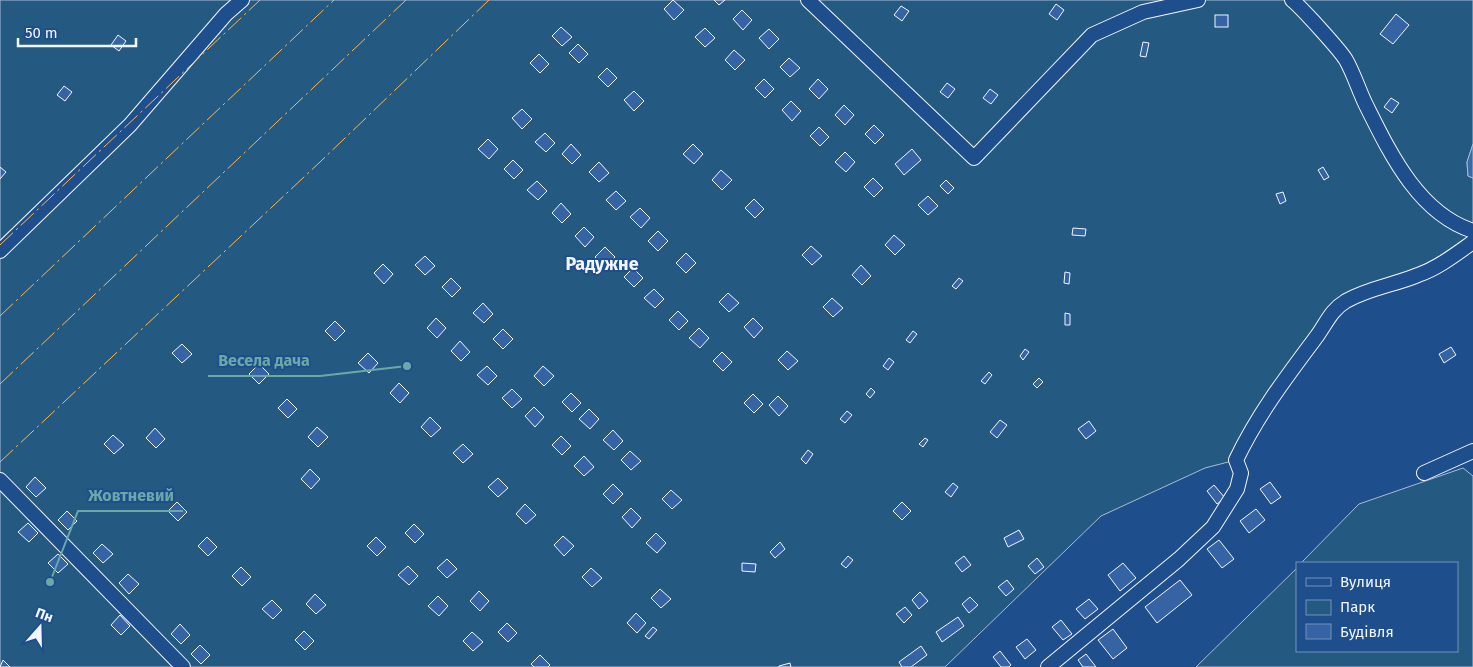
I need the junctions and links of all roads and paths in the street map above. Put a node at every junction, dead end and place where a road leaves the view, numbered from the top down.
1 (242, 0) edge
2 (808, 0) edge
3 (1198, 0) edge
4 (1292, 0) edge
5 (1473, 231) edge
6 (1473, 242) edge
7 (0, 251) edge
8 (1473, 451) edge
9 (1424, 473) dead end
10 (0, 480) edge
11 (183, 667) edge
12 (1048, 667) edge

1 - 7 street
2 - 3 street
4 - 5 street
6 - 12 street
8 - 9 street
10 - 11 street

